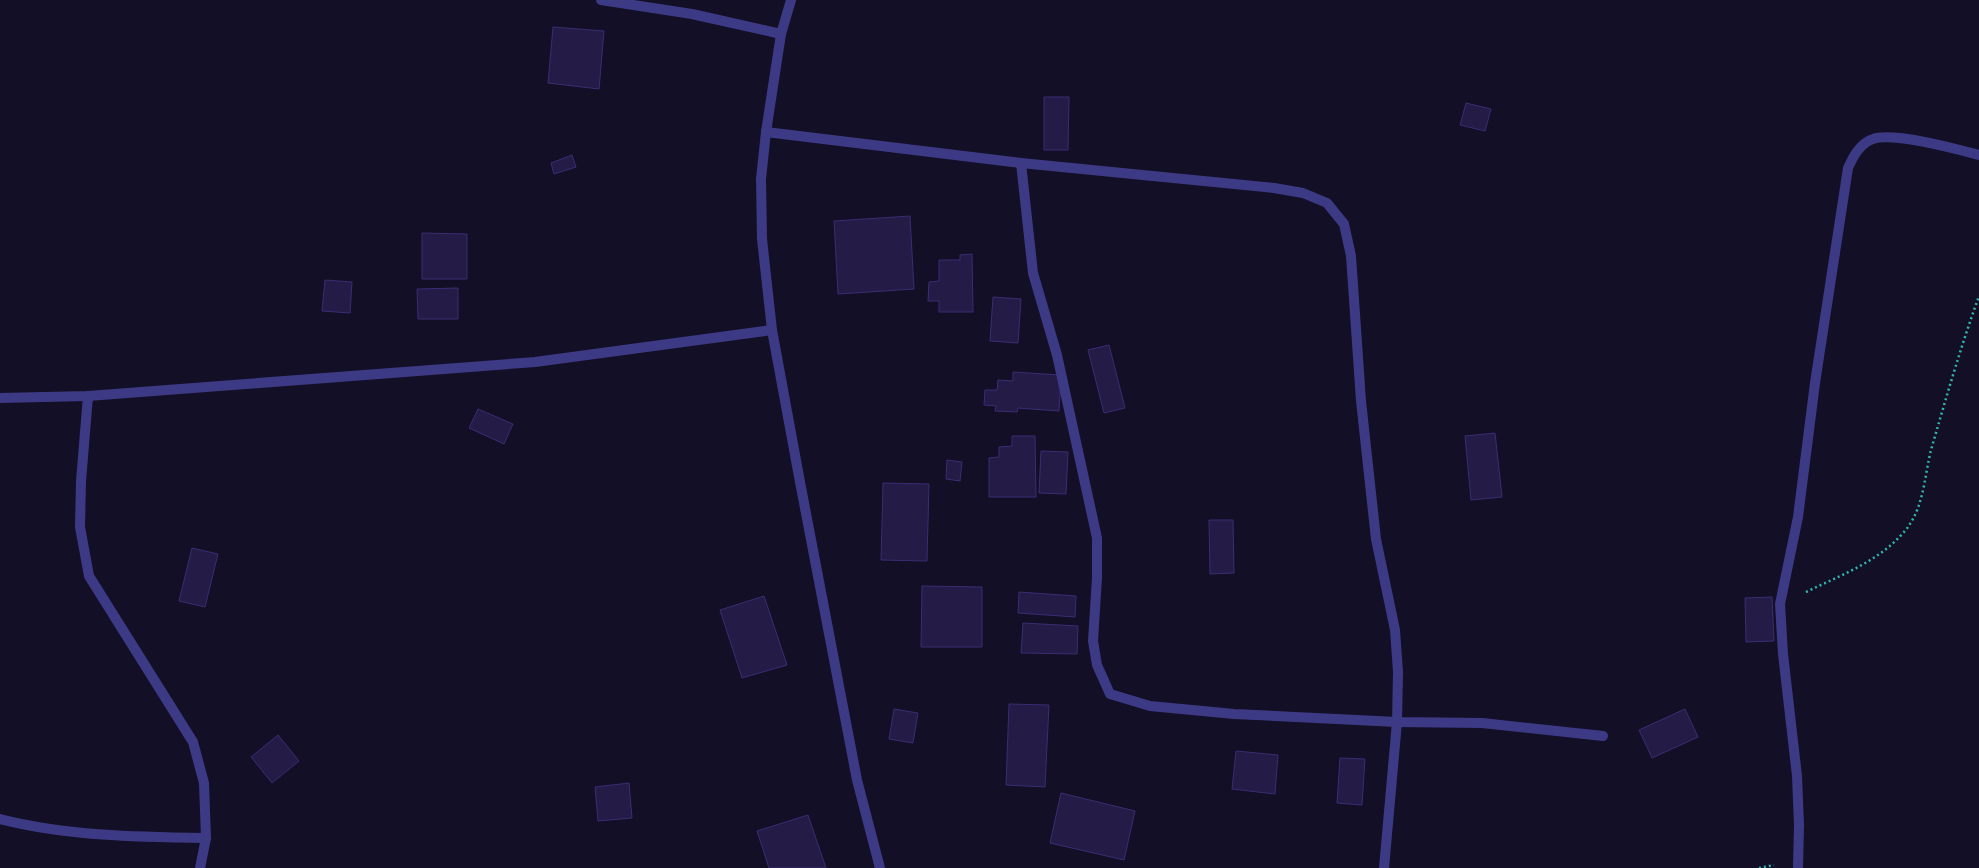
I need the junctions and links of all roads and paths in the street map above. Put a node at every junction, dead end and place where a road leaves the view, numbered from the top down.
1 (601, 0) edge
2 (791, 0) edge
3 (781, 34) junction
4 (766, 132) junction
5 (1979, 155) edge
6 (1021, 163) junction
7 (1979, 296) edge
8 (772, 330) junction
9 (88, 396) junction
10 (0, 398) edge
11 (1780, 604) junction
12 (1397, 722) junction
13 (1603, 736) dead end
14 (0, 819) edge
15 (206, 838) junction
16 (200, 868) edge
17 (880, 868) edge
18 (1384, 868) edge
19 (1798, 868) edge

1 - 3 street
2 - 3 street
3 - 4 street
4 - 6 street
4 - 8 street
5 - 11 street
6 - 12 street
6 - 12 street
7 - 11 path
8 - 9 street
8 - 17 street
9 - 10 street
9 - 15 street
11 - 19 street
12 - 13 street
12 - 18 street
14 - 15 street
15 - 16 street

